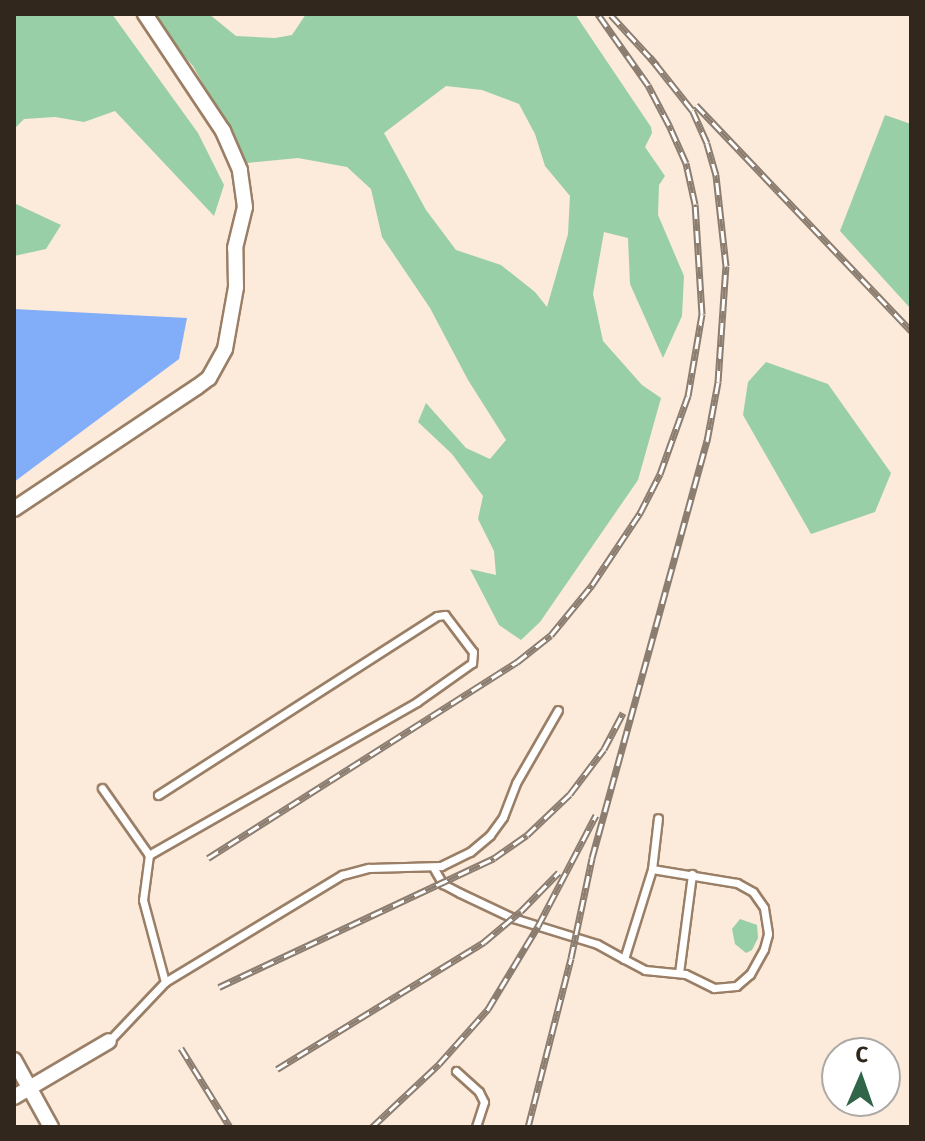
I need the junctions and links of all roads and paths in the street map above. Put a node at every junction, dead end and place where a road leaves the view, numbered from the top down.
1 (145, 14) edge
2 (14, 509) edge
3 (558, 710) dead end
4 (102, 788) dead end
5 (158, 795) dead end
6 (658, 818) dead end
7 (149, 855) junction
8 (433, 867) junction
9 (652, 869) junction
10 (692, 874) junction
11 (624, 959) junction
12 (679, 973) junction
13 (165, 982) junction
14 (109, 1041) joint
15 (14, 1060) edge
16 (456, 1071) dead end
17 (29, 1089) junction
18 (14, 1097) edge
19 (51, 1127) edge
20 (476, 1127) edge

1 - 2 street
3 - 8 lane
4 - 7 lane
5 - 7 lane
6 - 9 lane
7 - 13 lane
8 - 11 lane
8 - 13 lane
9 - 10 lane
9 - 11 lane
10 - 12 lane
10 - 12 lane
11 - 12 lane
13 - 14 lane
14 - 17 street
15 - 17 street
16 - 20 lane
17 - 18 street
17 - 19 street

